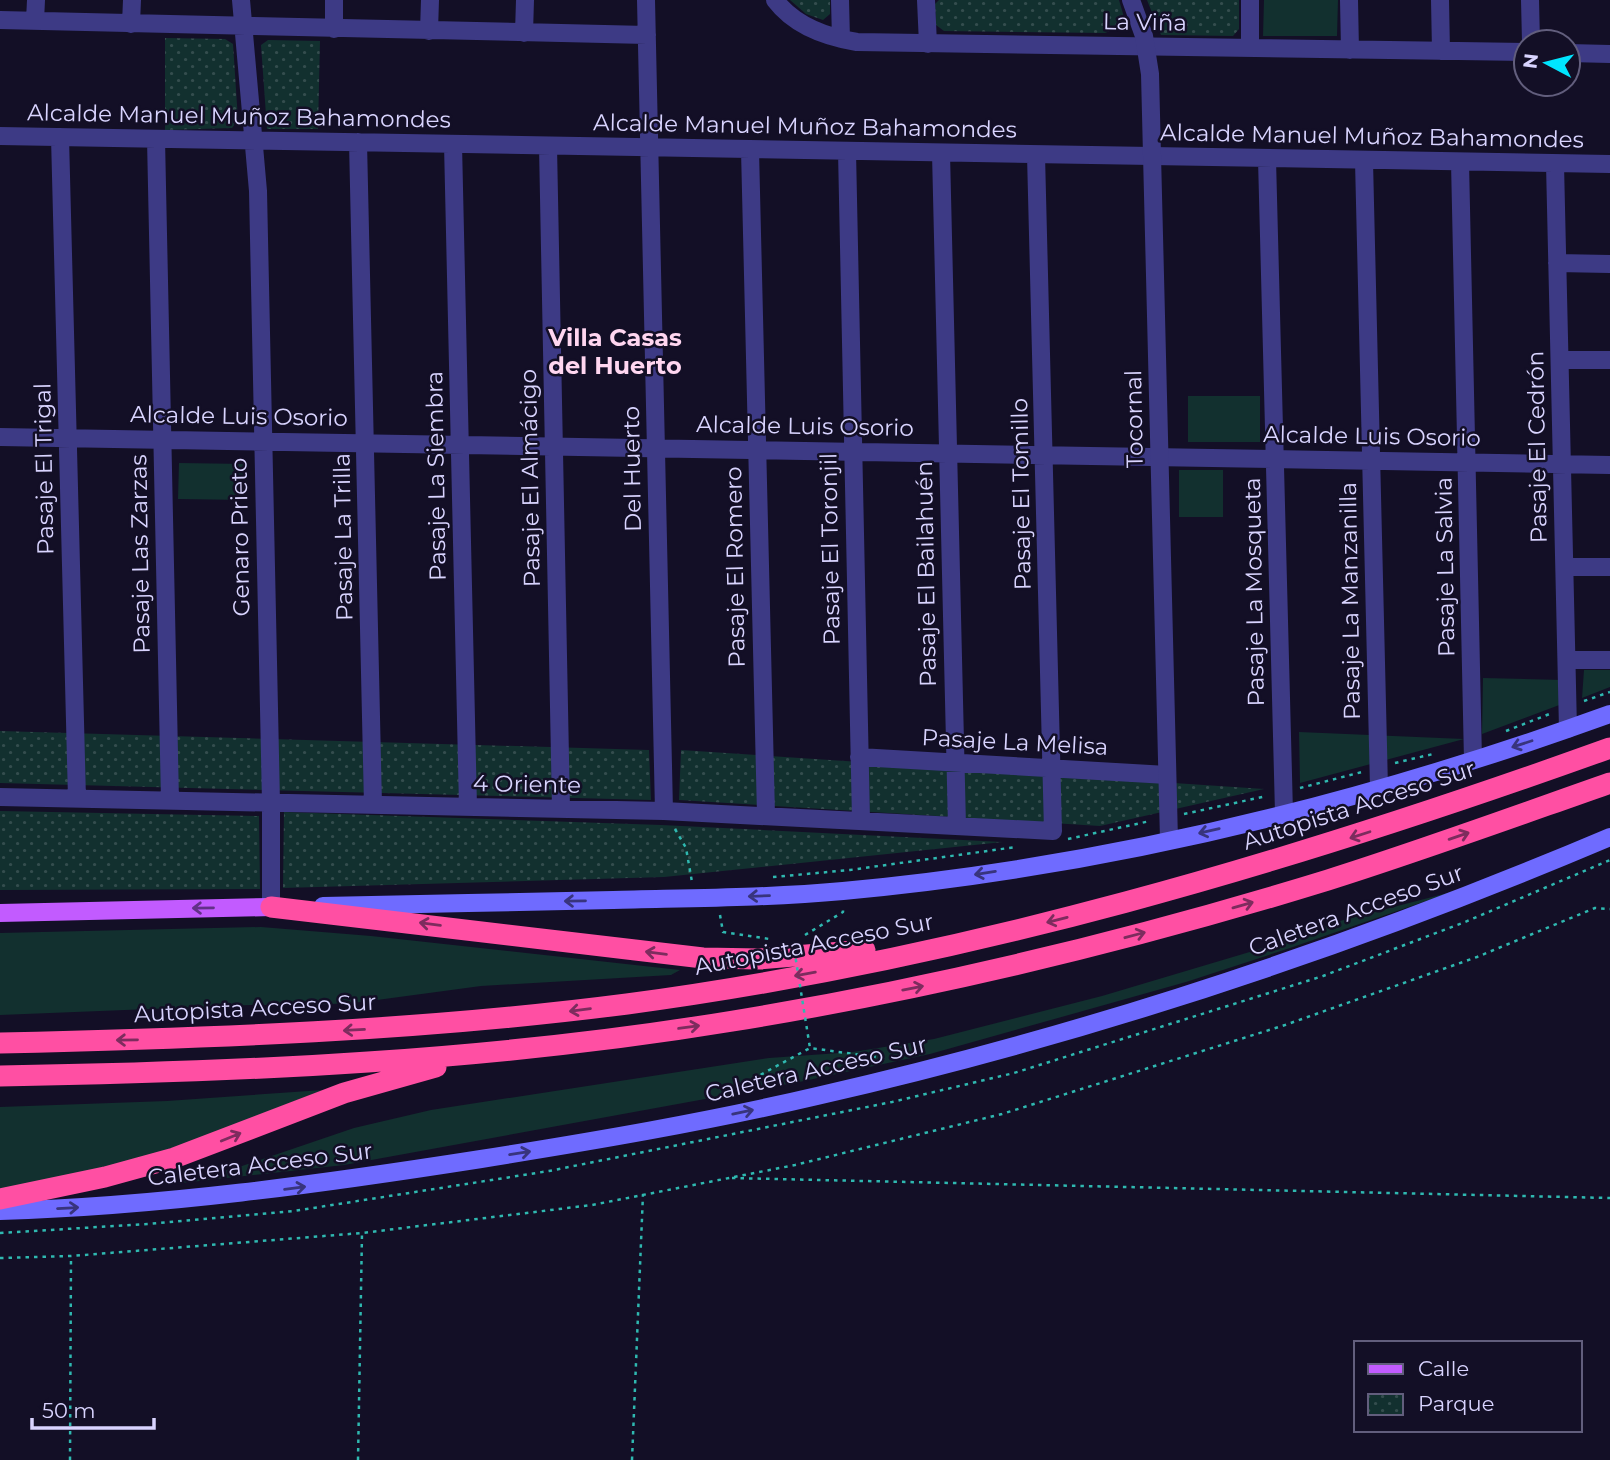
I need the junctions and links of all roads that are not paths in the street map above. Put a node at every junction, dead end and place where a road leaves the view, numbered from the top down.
1 (36, 0) edge
2 (132, 0) edge
3 (241, 0) edge
4 (334, 0) edge
5 (430, 0) edge
6 (525, 0) edge
7 (646, 0) edge
8 (775, 0) edge
9 (840, 0) edge
10 (926, 0) edge
11 (1131, 0) edge
12 (1250, 0) edge
13 (1349, 0) edge
14 (1440, 0) edge
15 (1530, 0) edge
16 (0, 20) edge
17 (35, 21) junction
18 (131, 24) junction
19 (243, 26) junction
20 (1531, 28) edge
21 (334, 29) junction
22 (429, 31) junction
23 (524, 33) junction
24 (647, 35) junction
25 (841, 40) junction
26 (928, 44) junction
27 (1147, 47) junction
28 (1250, 48) junction
29 (1350, 50) junction
30 (1441, 51) junction
31 (1512, 52) edge
32 (1582, 53) edge
33 (1610, 54) edge
34 (0, 136) edge
35 (60, 137) junction
36 (156, 139) junction
37 (254, 141) junction
38 (358, 142) junction
39 (453, 144) junction
40 (548, 146) junction
41 (649, 148) junction
42 (750, 150) junction
43 (846, 152) junction
44 (941, 153) junction
45 (1036, 155) junction
46 (1152, 157) junction
47 (1267, 159) junction
48 (1364, 161) junction
49 (1461, 162) junction
50 (1555, 163) junction
51 (1610, 164) edge
52 (1557, 263) junction
53 (1610, 264) edge
54 (1560, 360) junction
55 (1610, 360) edge
56 (0, 436) edge
57 (68, 438) junction
58 (162, 439) junction
59 (263, 441) junction
60 (365, 443) junction
61 (460, 444) junction
62 (554, 446) junction
63 (657, 448) junction
64 (757, 450) junction
65 (853, 451) junction
66 (948, 453) junction
67 (1044, 455) junction
68 (1160, 457) junction
69 (1275, 459) junction
70 (1371, 460) junction
71 (1467, 462) junction
72 (1562, 464) junction
73 (1610, 465) edge
74 (1565, 567) junction
75 (1610, 567) edge
76 (1567, 660) junction
77 (1610, 660) edge
78 (1610, 714) edge
79 (1568, 729) junction
80 (1610, 748) edge
81 (1473, 752) junction
82 (859, 757) junction
83 (955, 763) junction
84 (1052, 769) junction
85 (1167, 775) junction
86 (1610, 783) edge
87 (1378, 788) junction
88 (0, 797) edge
89 (77, 799) junction
90 (170, 801) junction
91 (271, 803) junction
92 (373, 805) junction
93 (468, 807) junction
94 (561, 809) junction
95 (664, 811) junction
96 (1284, 813) junction
97 (766, 815) junction
98 (861, 820) junction
99 (957, 826) junction
100 (1057, 836) joint
101 (1610, 837) edge
102 (1169, 840) junction
103 (271, 906) junction
104 (0, 913) edge
105 (968, 941) junction
106 (0, 1043) edge
107 (525, 1049) junction
108 (0, 1076) edge
109 (0, 1199) edge
110 (0, 1211) edge

1 - 17 street
2 - 18 street
3 - 19 street, Genaro Prieto
4 - 21 street
5 - 22 street
6 - 23 street
7 - 24 street, Del Huerto
8 - 25 street, La Viña
9 - 25 street
10 - 26 street
11 - 27 street, Tocornal
12 - 28 street
13 - 29 street
14 - 30 street
15 - 20 street
16 - 17 street
17 - 18 street
18 - 19 street
19 - 21 street
19 - 37 street, Genaro Prieto
21 - 22 street
22 - 23 street
23 - 24 street
24 - 41 street, Del Huerto
25 - 26 street, La Viña
26 - 27 street, La Viña
27 - 28 street, La Viña
27 - 46 street, Tocornal
28 - 29 street, La Viña
29 - 30 street, La Viña
30 - 31 street, La Viña
32 - 33 street
34 - 35 street, Alcalde Manuel Muñoz Bahamondes
35 - 36 street, Alcalde Manuel Muñoz Bahamondes
35 - 57 street, Pasaje El Trigal
36 - 37 street, Alcalde Manuel Muñoz Bahamondes
36 - 58 street, Pasaje Las Zarzas
37 - 38 street, Alcalde Manuel Muñoz Bahamondes
37 - 59 street, Genaro Prieto
38 - 39 street, Alcalde Manuel Muñoz Bahamondes
38 - 60 street, Pasaje La Trilla
39 - 40 street, Alcalde Manuel Muñoz Bahamondes
39 - 61 street, Pasaje La Siembra
40 - 41 street, Alcalde Manuel Muñoz Bahamondes
40 - 62 street, Pasaje El Almácigo
41 - 42 street, Alcalde Manuel Muñoz Bahamondes
41 - 63 street, Del Huerto
42 - 43 street, Alcalde Manuel Muñoz Bahamondes
42 - 64 street, Pasaje El Romero
43 - 44 street, Alcalde Manuel Muñoz Bahamondes
43 - 65 street, Pasaje El Toronjil
44 - 45 street, Alcalde Manuel Muñoz Bahamondes
44 - 66 street, Pasaje El Bailahuén
45 - 46 street, Alcalde Manuel Muñoz Bahamondes
45 - 67 street, Pasaje El Tomillo
46 - 47 street, Alcalde Manuel Muñoz Bahamondes
46 - 68 street, Tocornal
47 - 48 street, Alcalde Manuel Muñoz Bahamondes
47 - 69 street, Pasaje La Mosqueta
48 - 49 street, Alcalde Manuel Muñoz Bahamondes
48 - 70 street, Pasaje La Manzanilla
49 - 50 street, Alcalde Manuel Muñoz Bahamondes
49 - 71 street, Pasaje La Salvia
50 - 51 street, Alcalde Manuel Muñoz Bahamondes
50 - 52 street, Pasaje El Cedrón
52 - 53 street
52 - 54 street, Pasaje El Cedrón
54 - 55 street
54 - 72 street, Pasaje El Cedrón
56 - 57 street, Alcalde Luis Osorio
57 - 58 street, Alcalde Luis Osorio
57 - 89 street, Pasaje El Trigal
58 - 59 street, Alcalde Luis Osorio
58 - 90 street, Pasaje Las Zarzas
59 - 60 street, Alcalde Luis Osorio
59 - 91 street, Genaro Prieto
60 - 61 street, Alcalde Luis Osorio
60 - 92 street, Pasaje La Trilla
61 - 62 street, Alcalde Luis Osorio
61 - 93 street, Pasaje La Siembra
62 - 63 street, Alcalde Luis Osorio
62 - 94 street, Pasaje El Almácigo
63 - 64 street, Alcalde Luis Osorio
63 - 95 street, Del Huerto
64 - 65 street, Alcalde Luis Osorio
64 - 97 street, Pasaje El Romero
65 - 66 street, Alcalde Luis Osorio
65 - 82 street, Pasaje El Toronjil
66 - 67 street, Alcalde Luis Osorio
66 - 83 street, Pasaje El Bailahuén
67 - 68 street, Alcalde Luis Osorio
67 - 84 street, Pasaje El Tomillo
68 - 69 street, Alcalde Luis Osorio
68 - 85 street, Tocornal
69 - 70 street, Alcalde Luis Osorio
69 - 96 street, Pasaje La Mosqueta
70 - 71 street, Alcalde Luis Osorio
70 - 87 street, Pasaje La Manzanilla
71 - 72 street, Alcalde Luis Osorio
71 - 81 street, Pasaje La Salvia
72 - 73 street, Alcalde Luis Osorio
72 - 74 street, Pasaje El Cedrón
74 - 75 street
74 - 76 street, Pasaje El Cedrón
76 - 77 street
76 - 79 street, Pasaje El Cedrón
78 - 79 main road
79 -> 81 main road
80 -> 105 highway, Autopista Acceso Sur
81 - 87 main road
82 - 83 street, Pasaje La Melisa
82 - 98 street, Pasaje El Toronjil
83 - 84 street, Pasaje La Melisa
83 - 99 street, Pasaje El Bailahuén
84 - 85 street, Pasaje La Melisa
84 - 100 street, Pasaje El Tomillo
85 - 102 street, Tocornal
107 -> 86 highway
87 - 96 main road
88 - 89 street, 4 Oriente
89 - 90 street, 4 Oriente
90 - 91 street, 4 Oriente
91 - 92 street, 4 Oriente
91 - 103 street, Genaro Prieto
92 - 93 street, 4 Oriente
93 - 94 street, 4 Oriente
94 - 95 street, 4 Oriente
95 - 97 street, 4 Oriente
96 -> 102 main road
97 - 98 street, 4 Oriente
98 - 99 street, 4 Oriente
99 - 100 street, 4 Oriente
110 -> 101 main road, Caletera Acceso Sur
102 -> 103 main road
103 -> 104 main road
105 -> 103 highway
105 -> 106 highway, Autopista Acceso Sur
107 - 108 highway
109 -> 107 highway

